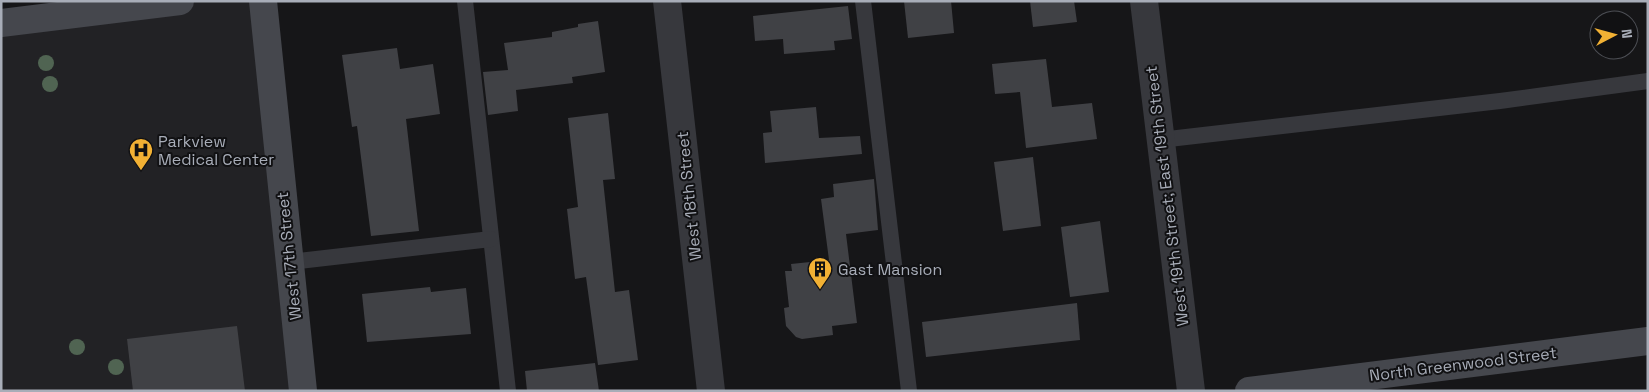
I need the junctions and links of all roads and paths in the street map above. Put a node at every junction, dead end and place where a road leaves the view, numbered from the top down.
1 (180, 1) edge
2 (264, 1) edge
3 (465, 1) edge
4 (667, 1) edge
5 (863, 1) edge
6 (1144, 1) edge
7 (63, 8) edge
8 (1, 23) edge
9 (1648, 82) edge
10 (1160, 140) junction
11 (491, 239) junction
12 (290, 262) junction
13 (1648, 341) edge
14 (303, 391) edge
15 (508, 391) edge
16 (710, 391) edge
17 (909, 391) edge
18 (1191, 391) edge
19 (1249, 391) edge

1 - 7 main road
2 - 12 main road, West 17th Street
3 - 11 lane
4 - 16 street, West 18th Street
5 - 17 lane
6 - 10 street, West 19th Street; East 19th Street
7 - 8 main road
9 - 10 lane
10 - 18 street, West 19th Street; East 19th Street
11 - 12 lane
11 - 15 lane
12 - 14 main road, West 17th Street
13 - 19 main road, North Greenwood Street

